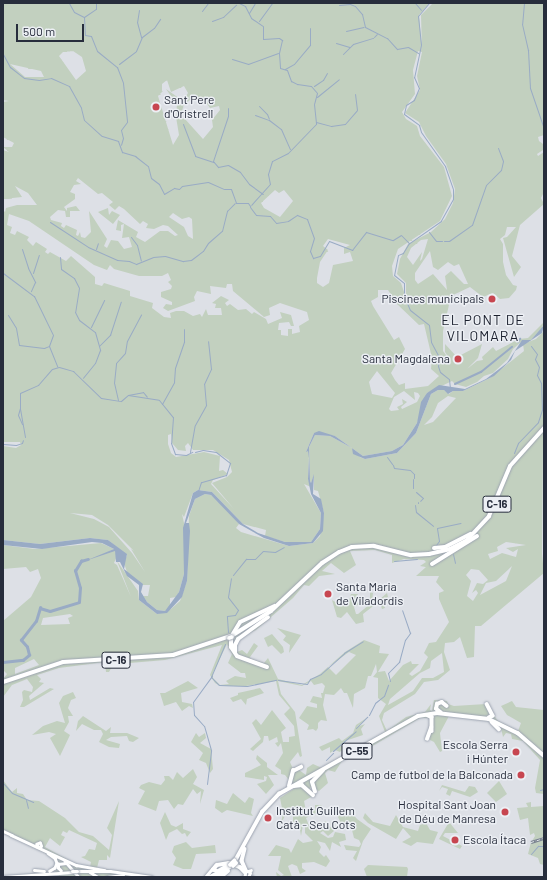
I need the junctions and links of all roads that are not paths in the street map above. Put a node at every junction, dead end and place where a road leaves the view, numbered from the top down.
1 (544, 429) edge
2 (492, 510) junction
3 (491, 518) junction
4 (434, 548) dead end
5 (428, 555) junction
6 (432, 564) dead end
7 (303, 582) junction
8 (298, 590) junction
9 (231, 637) junction
10 (239, 657) junction
11 (265, 665) dead end
12 (3, 683) edge
13 (487, 704) dead end
14 (447, 706) dead end
15 (492, 710) dead end
16 (444, 714) junction
17 (427, 715) junction
18 (436, 715) junction
19 (482, 718) junction
20 (491, 721) junction
21 (432, 723) junction
22 (505, 726) junction
23 (434, 731) dead end
24 (427, 739) dead end
25 (544, 756) edge
26 (326, 768) junction
27 (307, 777) junction
28 (288, 788) junction
29 (254, 829) junction
30 (3, 831) edge
31 (249, 838) junction
32 (30, 844) junction
33 (46, 852) junction
34 (65, 860) junction
35 (235, 861) junction
36 (220, 863) junction
37 (231, 866) junction
38 (33, 871) junction
39 (50, 871) junction
40 (62, 871) junction
41 (75, 871) junction
42 (90, 872) junction
43 (247, 873) edge
44 (11, 875) junction
45 (19, 875) edge
46 (123, 875) junction
47 (3, 876) edge
48 (80, 877) edge
49 (98, 877) edge
50 (107, 877) edge
51 (138, 877) edge
52 (147, 877) edge
53 (152, 877) edge
54 (205, 877) edge
55 (210, 877) edge
56 (216, 877) edge
57 (221, 877) edge
58 (243, 877) edge
59 (255, 877) edge

1 - 2 highway, C-16
1 - 3 highway, C-16
2 - 4 highway
2 - 5 highway, C-16
3 - 5 highway, C-16
3 - 6 highway
5 - 7 highway, C-16
5 - 8 highway, C-16
7 - 9 highway, C-16
7 - 10 highway
8 - 9 highway, C-16
8 - 10 highway
9 - 12 highway, C-16
10 - 11 highway
13 - 19 highway
14 - 16 highway
15 - 22 highway
16 - 19 highway, C-55
16 - 27 highway, C-55
17 - 18 highway, C-55
17 - 21 highway
17 - 26 highway, C-55
18 - 20 highway, C-55
18 - 21 highway
19 - 22 highway, C-55
20 - 22 highway, C-55
20 - 22 highway
21 - 23 highway
21 - 24 highway
22 - 25 highway, C-55
22 - 25 highway, C-55
26 - 27 highway, C-55
26 - 28 highway
27 - 28 highway, C-55
27 - 28 highway
28 - 29 highway, C-55
28 - 31 highway, C-55
29 - 35 highway, C-55
29 - 43 highway
30 - 32 main road
31 - 35 highway, C-55
31 - 36 highway
32 - 33 main road
32 - 33 main road
33 - 34 main road
33 - 39 main road
33 - 41 main road
34 - 48 main road
34 - 53 main road
35 - 37 highway, C-55, bridge
36 - 43 main road
36 - 54 main road
37 - 43 highway
37 - 55 highway, C-55
37 - 56 highway, C-55
37 - 57 highway
38 - 39 main road
38 - 41 main road
38 - 44 main road
39 - 40 main road
40 - 41 main road
40 - 41 main road
41 - 42 main road
41 - 45 main road
41 - 48 main road
41 - 52 main road
41 - 53 main road
42 - 46 main road
42 - 49 main road
43 - 58 main road
43 - 59 main road
44 - 45 main road
44 - 47 main road
45 - 47 main road
46 - 50 main road
46 - 51 main road

